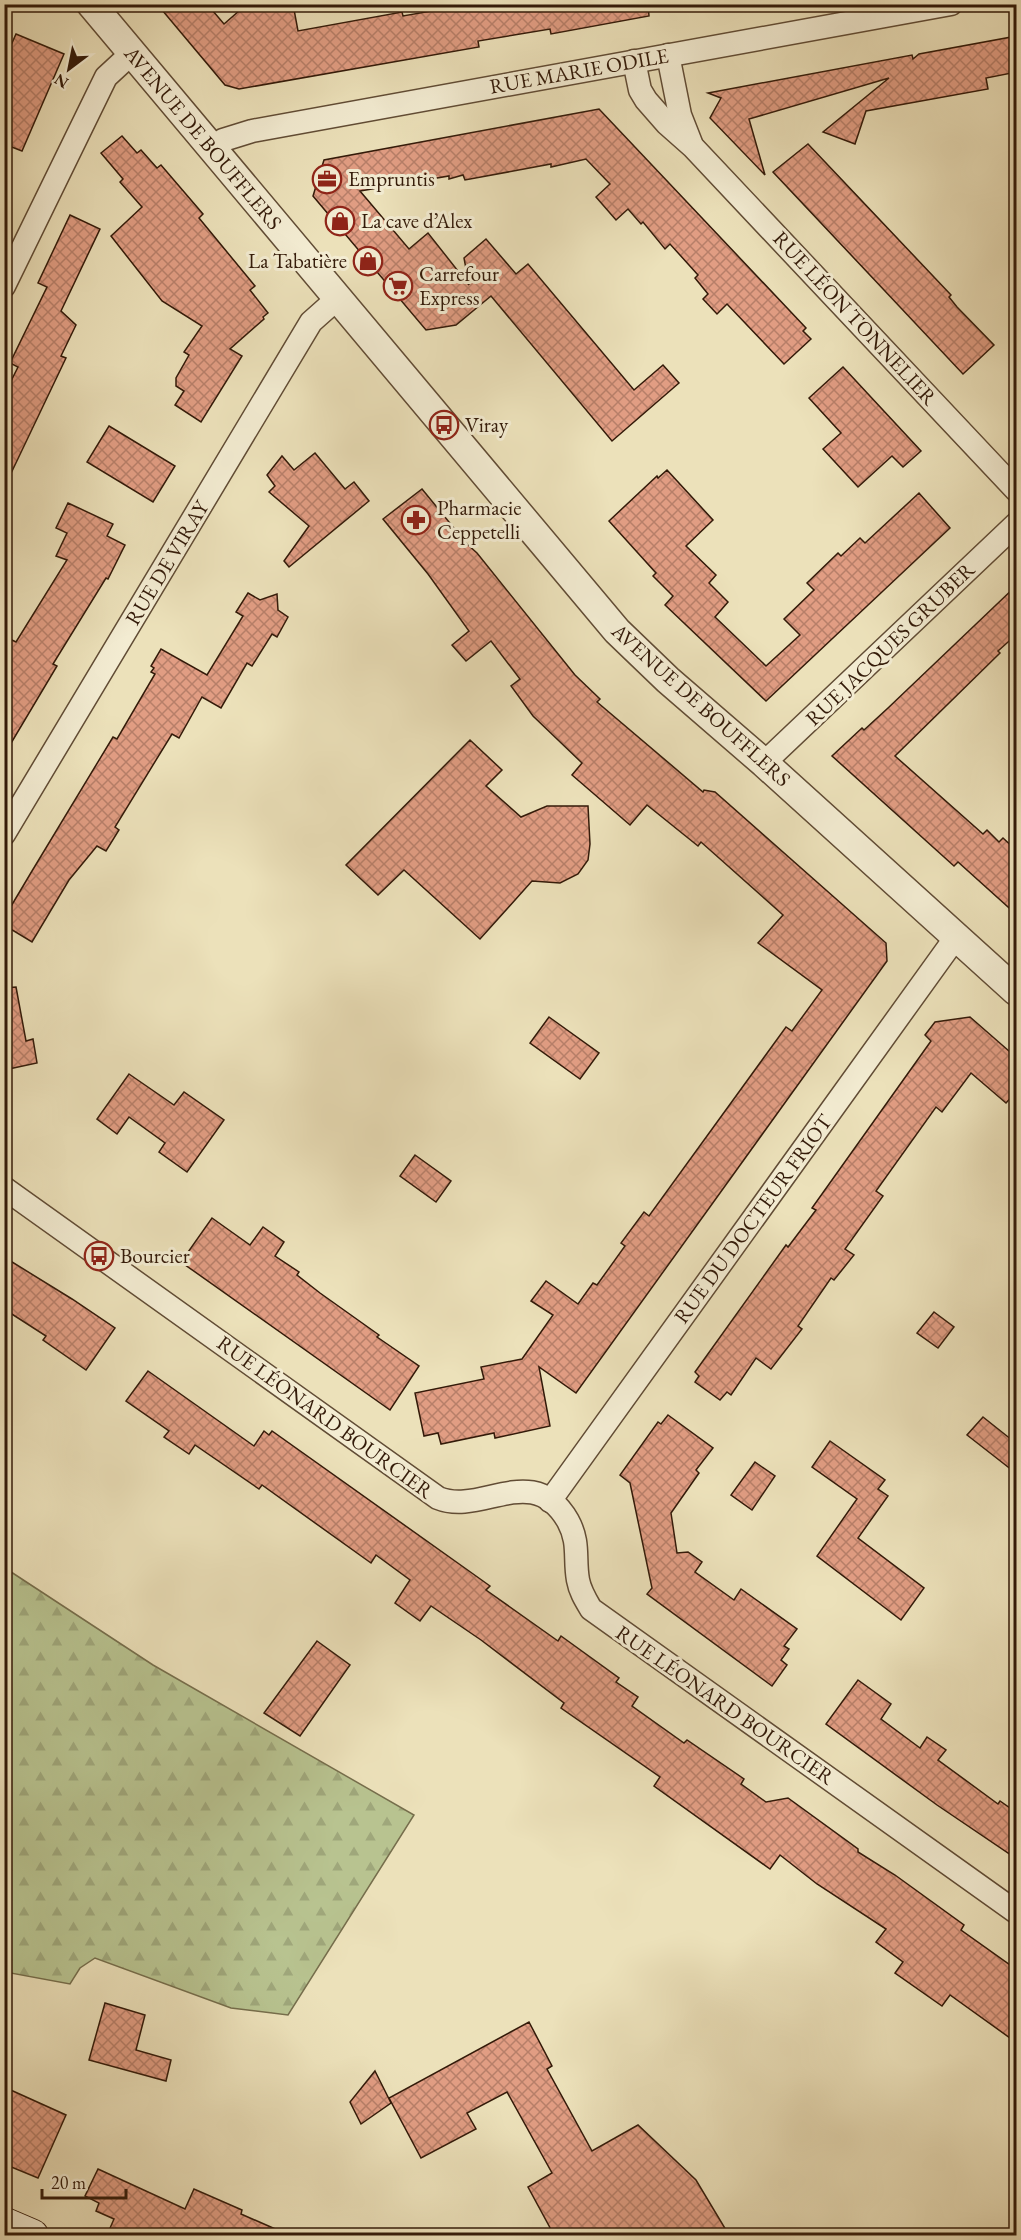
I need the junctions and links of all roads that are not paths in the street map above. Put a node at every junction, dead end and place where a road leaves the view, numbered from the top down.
1 (91, 4) edge
2 (951, 4) edge
3 (132, 53) junction
4 (668, 55) junction
5 (634, 61) junction
6 (693, 147) junction
7 (211, 149) junction
8 (4, 286) edge
9 (338, 298) junction
10 (1017, 490) edge
11 (1017, 524) edge
12 (764, 763) junction
13 (4, 834) edge
14 (956, 937) junction
15 (1017, 991) edge
16 (4, 1188) edge
17 (550, 1501) junction
18 (1017, 1912) edge
19 (4, 2224) edge
20 (32, 2235) edge

1 - 3 street, AVENUE DE BOUFFLERS
2 - 4 street, RUE MARIE ODILE
3 - 7 street, AVENUE DE BOUFFLERS
3 - 8 street
4 - 5 street, RUE MARIE ODILE
4 - 6 street, RUE LÉON TONNELIER
5 - 6 street, RUE LÉON TONNELIER
5 - 7 street, RUE MARIE ODILE
6 - 10 street, RUE LÉON TONNELIER
7 - 9 street, AVENUE DE BOUFFLERS
9 - 12 street, AVENUE DE BOUFFLERS
9 - 13 street, RUE DE VIRAY
11 - 12 street, RUE JACQUES GRUBER
12 - 14 street, AVENUE DE BOUFFLERS
14 - 15 street, AVENUE DE BOUFFLERS
14 - 17 street, RUE DU DOCTEUR FRIOT
16 - 17 street, RUE LÉONARD BOURCIER
17 - 18 street, RUE LÉONARD BOURCIER
19 - 20 main road

